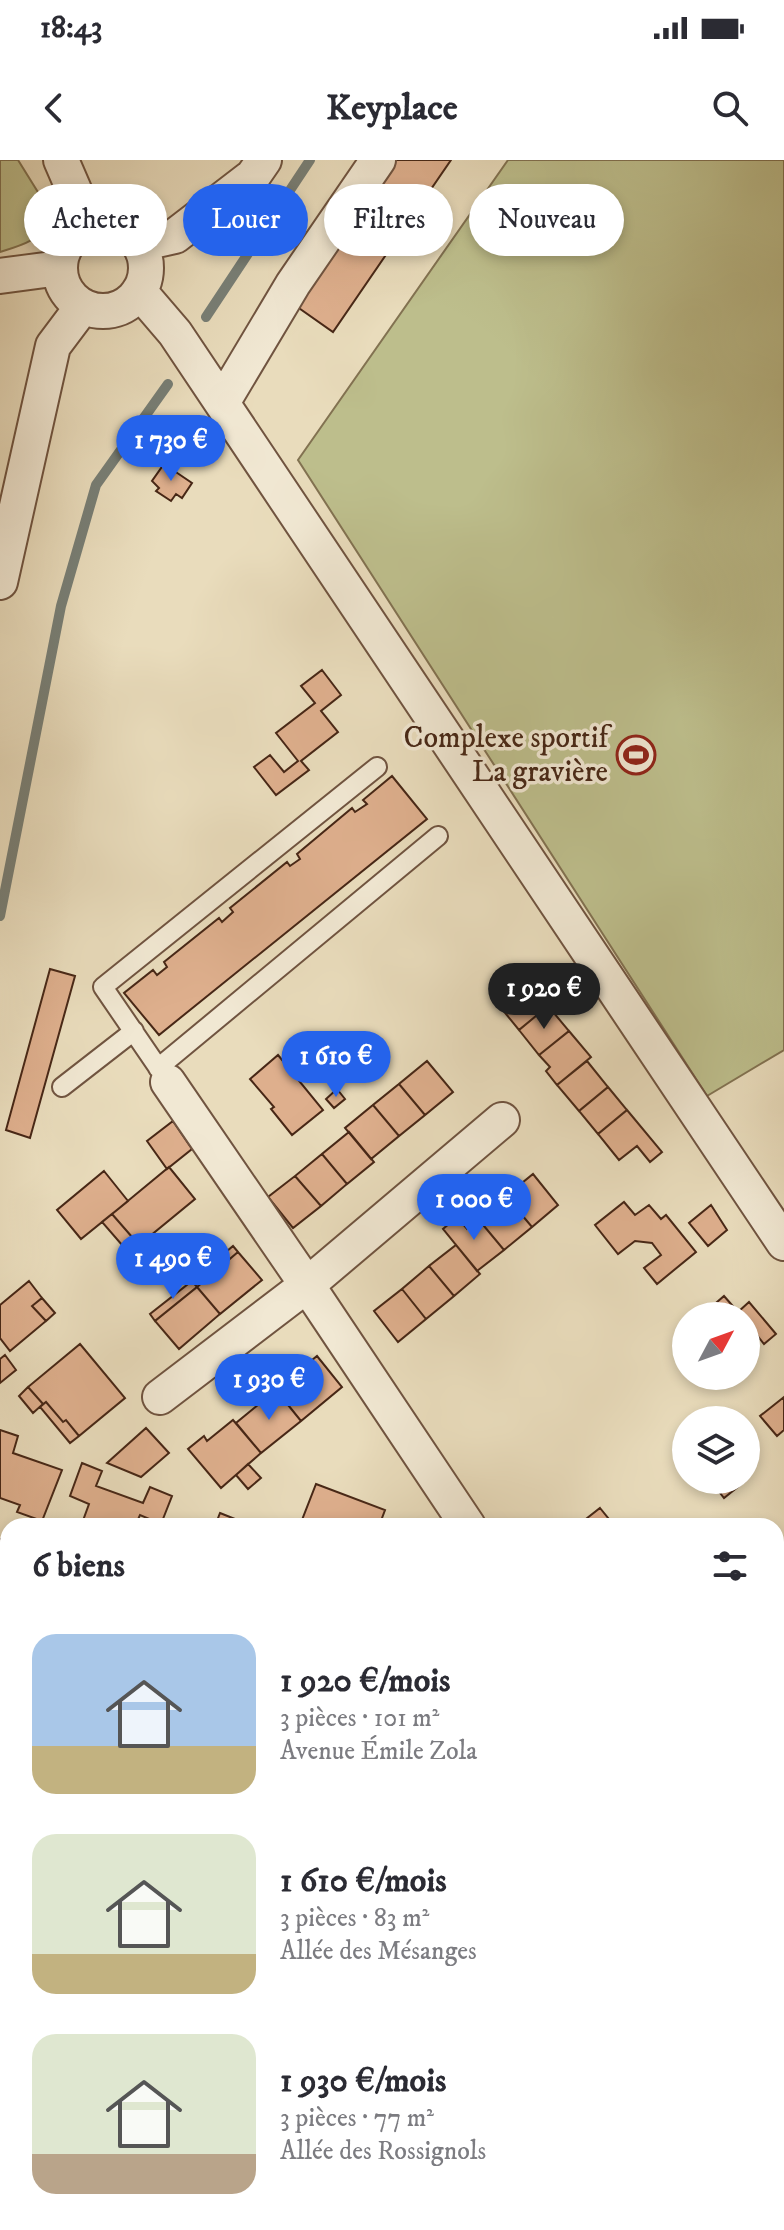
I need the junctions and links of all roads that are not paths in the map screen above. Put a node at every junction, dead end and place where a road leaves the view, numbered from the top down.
1 (61, 160) edge
2 (264, 160) edge
3 (378, 160) edge
4 (71, 184) edge
5 (167, 238) edge
6 (62, 256) edge
7 (144, 256) edge
8 (60, 268) junction
9 (0, 276) edge
10 (139, 291) junction
11 (83, 306) junction
12 (222, 403) junction
13 (0, 582) edge
14 (377, 767) dead end
15 (438, 836) dead end
16 (134, 1031) junction
17 (163, 1075) junction
18 (62, 1087) dead end
19 (502, 1120) dead end
20 (784, 1243) edge
21 (307, 1285) junction
22 (160, 1397) dead end
23 (463, 1518) edge

1 - 4 street
2 - 5 street
3 - 12 street
6 - 8 street
7 - 10 street
8 - 9 street
8 - 11 street
10 - 11 street
10 - 12 street
11 - 13 street
12 - 20 street
14 - 16 lane
15 - 17 lane
16 - 17 lane
16 - 18 lane
17 - 21 street
19 - 21 street
21 - 22 street
21 - 23 street

